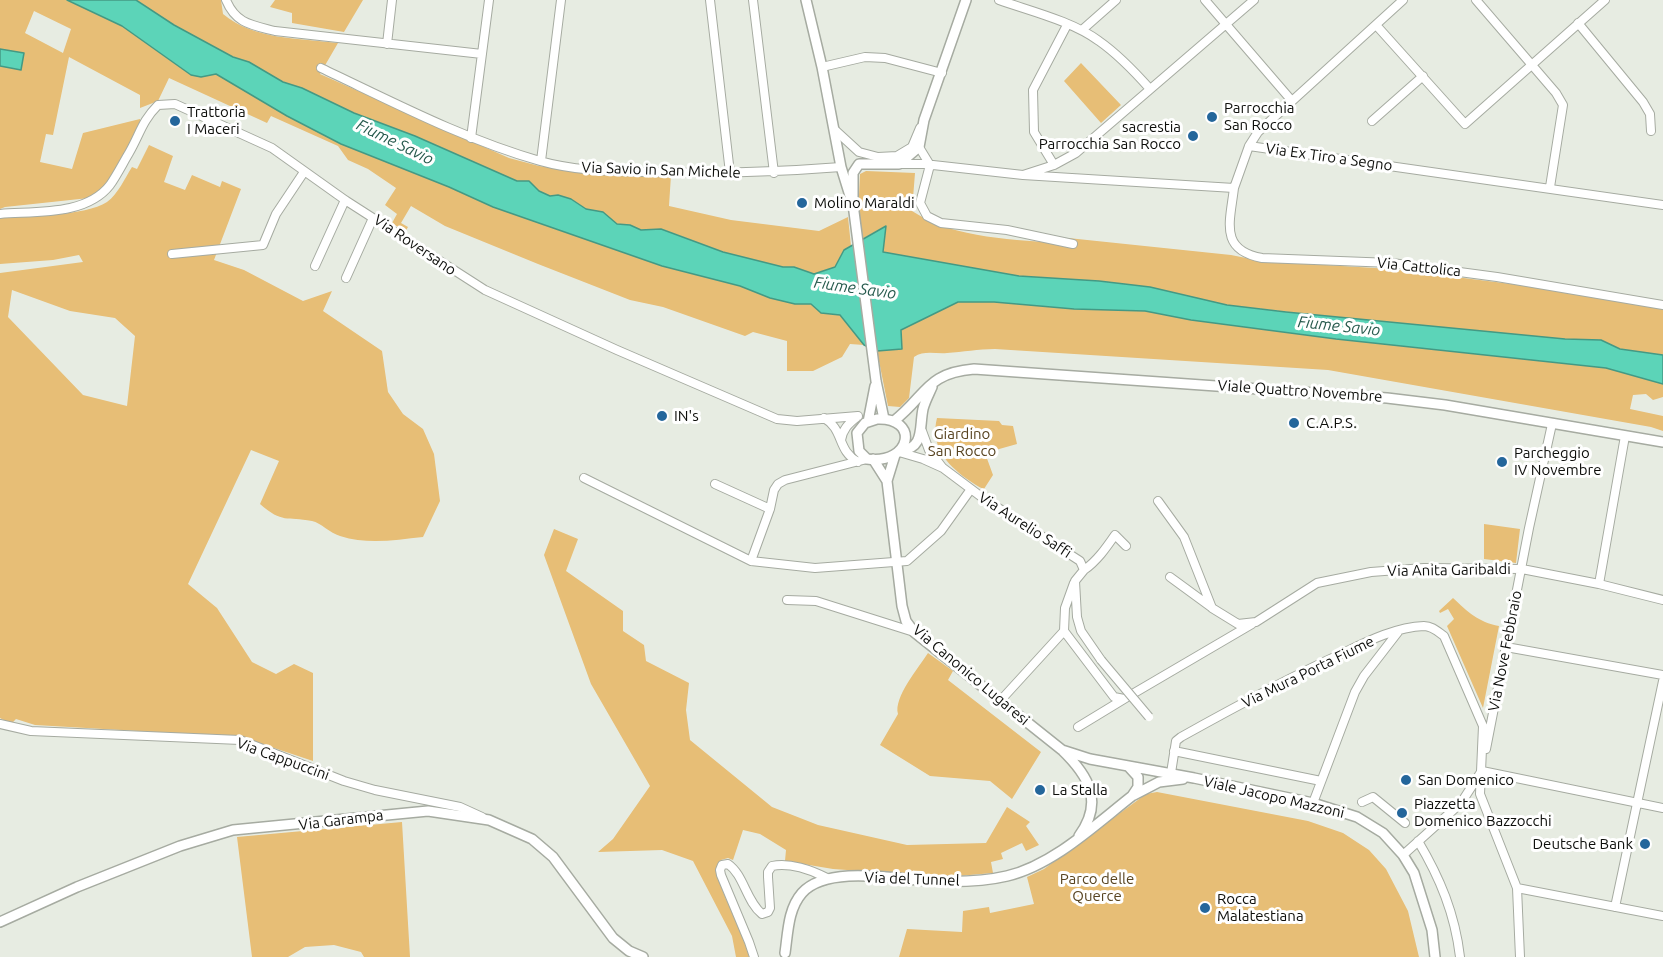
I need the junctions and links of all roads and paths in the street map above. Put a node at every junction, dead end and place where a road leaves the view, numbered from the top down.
1 (226, 0) edge
2 (392, 0) edge
3 (489, 0) edge
4 (561, 0) edge
5 (710, 0) edge
6 (753, 0) edge
7 (806, 0) edge
8 (966, 0) edge
9 (999, 0) edge
10 (1116, 0) edge
11 (1205, 0) edge
12 (1254, 0) edge
13 (1403, 0) edge
14 (1476, 0) edge
15 (1605, 0) edge
16 (1578, 23) junction
17 (1227, 24) junction
18 (1067, 25) junction
19 (1376, 25) junction
20 (1082, 30) junction
21 (387, 44) junction
22 (482, 54) junction
23 (1532, 65) junction
24 (822, 67) junction
25 (321, 68) dead end
26 (942, 73) junction
27 (1423, 76) junction
28 (1150, 89) junction
29 (1292, 100) junction
30 (924, 120) junction
31 (1372, 121) dead end
32 (835, 130) junction
33 (1651, 131) dead end
34 (471, 138) junction
35 (1249, 146) junction
36 (919, 147) junction
37 (541, 161) junction
38 (899, 164) junction
39 (930, 165) junction
40 (1054, 165) junction
41 (840, 167) junction
42 (304, 172) junction
43 (730, 173) junction
44 (774, 173) junction
45 (1023, 175) junction
46 (1234, 188) junction
47 (1550, 188) junction
48 (345, 200) junction
49 (853, 204) junction
50 (1663, 205) edge
51 (0, 214) edge
52 (373, 218) junction
53 (1073, 244) dead end
54 (172, 254) dead end
55 (315, 266) dead end
56 (346, 278) dead end
57 (1663, 305) edge
58 (936, 379) junction
59 (876, 381) junction
60 (904, 413) junction
61 (824, 418) junction
62 (884, 418) junction
63 (922, 418) junction
64 (864, 420) junction
65 (894, 421) junction
66 (1552, 424) junction
67 (922, 430) junction
68 (1625, 436) junction
69 (841, 441) junction
70 (1663, 442) edge
71 (898, 453) junction
72 (866, 460) junction
73 (943, 468) junction
74 (584, 478) dead end
75 (887, 481) junction
76 (715, 484) dead end
77 (971, 489) junction
78 (1158, 501) dead end
79 (770, 509) junction
80 (1126, 546) dead end
81 (751, 561) junction
82 (897, 561) junction
83 (1522, 569) junction
84 (1084, 570) junction
85 (1170, 577) dead end
86 (1075, 581) junction
87 (1599, 584) junction
88 (787, 600) dead end
89 (1663, 600) edge
90 (1212, 608) junction
91 (1256, 622) junction
92 (1064, 631) junction
93 (1399, 631) junction
94 (914, 632) junction
95 (1506, 647) junction
96 (1663, 675) edge
97 (1663, 681) edge
98 (1124, 699) junction
99 (1000, 701) junction
100 (1661, 704) edge
101 (1151, 719) dead end
102 (0, 724) edge
103 (1078, 727) dead end
104 (1062, 750) junction
105 (1174, 751) junction
106 (1128, 766) junction
107 (1482, 771) junction
108 (1171, 773) junction
109 (1194, 778) junction
110 (1321, 781) junction
111 (1132, 796) junction
112 (1362, 802) dead end
113 (1638, 802) junction
114 (1312, 803) junction
115 (1663, 808) edge
116 (489, 820) junction
117 (1405, 823) dead end
118 (1079, 836) junction
119 (1418, 841) junction
120 (1403, 855) junction
121 (827, 879) junction
122 (1517, 888) junction
123 (1615, 907) junction
124 (1663, 916) edge
125 (0, 922) edge
126 (785, 953) dead end
127 (643, 957) edge
128 (754, 957) edge
129 (1435, 957) edge
130 (1460, 957) edge
131 (1520, 957) edge

1 - 21 street
2 - 21 street
3 - 22 street
4 - 37 street
5 - 43 street
6 - 44 street
7 - 24 street
8 - 26 street
9 - 18 street
10 - 20 street
11 - 17 street
12 - 17 street
13 - 19 street
14 - 23 street
15 - 16 street
16 - 23 street
16 - 33 street
17 - 28 street
17 - 29 street
18 - 20 street
18 - 40 street
19 - 27 street
19 - 29 street
20 - 28 street
21 - 22 street
22 - 34 street
23 - 27 street
23 - 47 street
24 - 26 street
24 - 32 street
25 - 34 street, Via Savio in San Michele
26 - 30 street
27 - 31 street
28 - 40 street
29 - 35 street
30 - 32 street
30 - 36 street
32 - 41 street
34 - 37 street, Via Savio in San Michele
35 - 46 street, Via Ex Tiro a Segno
35 - 47 street, Via Ex Tiro a Segno
36 - 38 street
36 - 39 street
37 - 43 street, Via Savio in San Michele
38 - 39 street
38 - 49 street
39 - 45 street
39 - 53 street
40 - 45 street
41 - 44 street, Via Savio in San Michele
41 - 49 street
42 - 48 street, Via Roversano
42 - 51 street, Via Roversano
42 - 54 street
43 - 44 street, Via Savio in San Michele
45 - 46 street
46 - 57 street, Via Cattolica
47 - 50 street, Via Ex Tiro a Segno
48 - 52 street, Via Roversano
48 - 55 street
49 - 59 street
52 - 56 street
52 - 61 street, Via Roversano
58 - 60 street, Viale Quattro Novembre
58 - 63 street
58 - 66 street, Viale Quattro Novembre
59 - 62 street
59 - 64 street
60 - 63 street
60 - 65 street, Viale Quattro Novembre
61 - 64 street, Via Roversano
61 - 69 street
62 - 64 street
62 - 65 street
63 - 67 street
64 - 69 street
64 - 72 street
65 - 71 street
66 - 68 street, Viale Quattro Novembre
66 - 83 street, Via Nove Febbraio
67 - 71 street
67 - 73 street
68 - 70 street, Viale Quattro Novembre
68 - 87 street
69 - 72 street
71 - 72 street
71 - 73 street, Via Aurelio Saffi
71 - 75 street
72 - 75 street
72 - 79 street
73 - 77 street, Via Aurelio Saffi
74 - 81 street
75 - 82 street, Via Canonico Lugaresi
76 - 79 street
77 - 82 street
77 - 84 street, Via Aurelio Saffi
78 - 90 street
79 - 81 street
80 - 84 street
81 - 82 street
82 - 94 street, Via Canonico Lugaresi
83 - 87 street, Via Anita Garibaldi
83 - 91 street, Via Anita Garibaldi
83 - 95 street, Via Nove Febbraio
84 - 86 street, Via Aurelio Saffi
85 - 90 street
86 - 92 street
86 - 101 street, Via Aurelio Saffi, bridge
87 - 89 street, Via Anita Garibaldi
88 - 94 street
90 - 91 street
91 - 98 street, Via Anita Garibaldi
92 - 98 street
92 - 99 street
93 - 105 street, Via Mura Porta Fiume
93 - 107 street, Via Mura Porta Fiume
93 - 110 street
94 - 99 street, Via Canonico Lugaresi
95 - 96 street
95 - 107 street, Via Nove Febbraio
97 - 100 street
98 - 103 street, Via Anita Garibaldi
99 - 104 street, Via Canonico Lugaresi
100 - 113 street
102 - 116 street, Via Cappuccini
104 - 106 street, Viale Jacopo Mazzoni
104 - 118 street, Via del Tunnel
105 - 108 street
105 - 110 street, Viale Jacopo Mazzoni
106 - 108 street, Viale Jacopo Mazzoni
106 - 111 street
107 - 113 street
107 - 119 street
107 - 122 street, Via Mura Porta Fiume
108 - 109 street, Viale Jacopo Mazzoni
109 - 111 street, Via del Tunnel
109 - 114 street, Viale Jacopo Mazzoni
110 - 114 street
111 - 118 street, Via del Tunnel
112 - 117 street
113 - 115 street
113 - 123 street
114 - 120 street, Viale Jacopo Mazzoni
116 - 125 street, Via Garampa
116 - 127 street, Via Garampa
118 - 121 street, Via del Tunnel
119 - 120 street
119 - 130 street
120 - 129 street, Viale Jacopo Mazzoni
121 - 126 street, Via del Tunnel
121 - 128 street
122 - 123 street
122 - 131 street, Via Mura Porta Fiume
123 - 124 street

